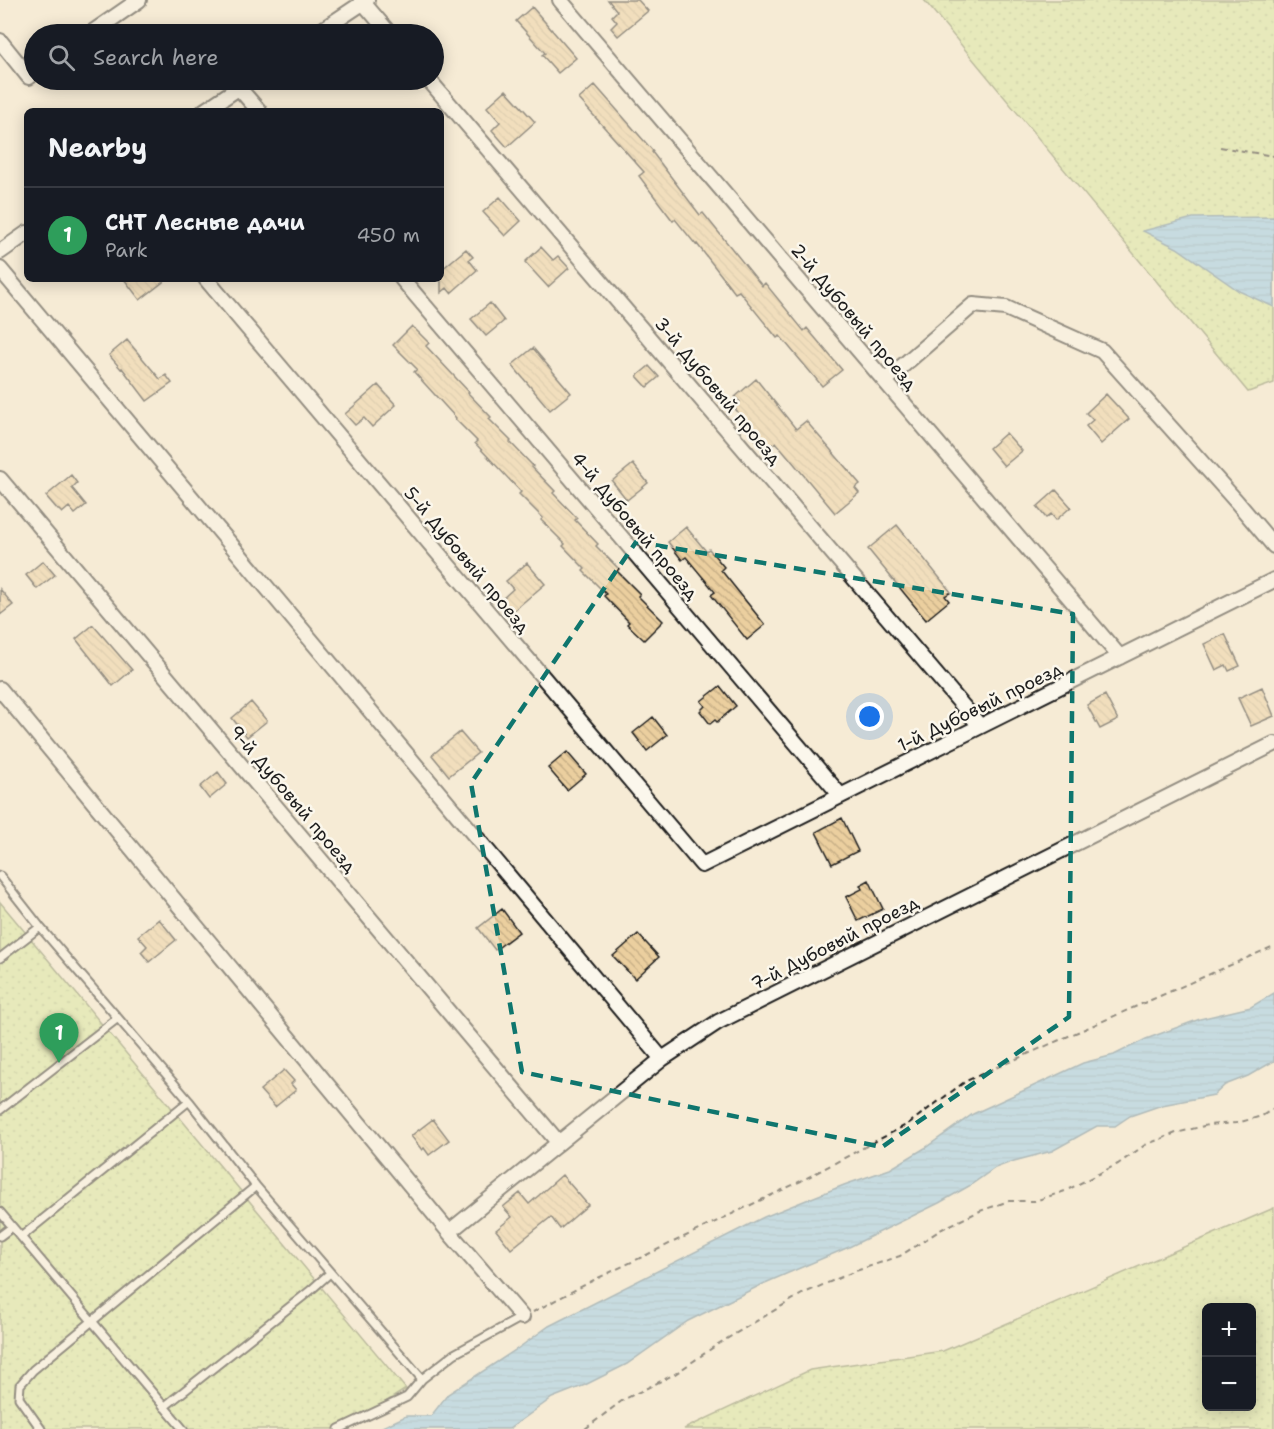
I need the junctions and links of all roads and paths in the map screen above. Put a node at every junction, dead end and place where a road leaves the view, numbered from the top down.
1 (140, 0) edge
2 (560, 0) edge
3 (364, 1) edge
4 (105, 24) edge
5 (331, 24) edge
6 (382, 24) edge
7 (0, 41) edge
8 (24, 71) edge
9 (234, 90) edge
10 (248, 90) edge
11 (438, 90) edge
12 (208, 108) edge
13 (257, 108) edge
14 (1220, 147) dead end
15 (1274, 156) edge
16 (24, 235) edge
17 (0, 252) edge
18 (0, 270) edge
19 (209, 282) edge
20 (405, 282) edge
21 (885, 381) junction
22 (0, 479) edge
23 (1274, 546) edge
24 (1274, 580) edge
25 (1120, 657) junction
26 (0, 689) edge
27 (981, 726) junction
28 (1274, 744) edge
29 (841, 796) junction
30 (702, 865) joint
31 (0, 876) edge
32 (40, 927) junction
33 (1274, 946) edge
34 (0, 958) edge
35 (118, 1018) junction
36 (662, 1059) junction
37 (189, 1101) junction
38 (1274, 1108) edge
39 (0, 1110) edge
40 (558, 1142) junction
41 (256, 1186) junction
42 (0, 1212) edge
43 (12, 1227) junction
44 (449, 1232) junction
45 (0, 1236) edge
46 (21, 1237) junction
47 (330, 1273) junction
48 (522, 1317) junction
49 (92, 1321) junction
50 (422, 1379) junction
51 (165, 1407) junction
52 (41, 1429) edge
53 (183, 1429) edge
54 (339, 1429) edge
55 (585, 1429) edge

1 - 4 street
2 - 21 street, 2-й Дубовый проезд
3 - 5 street
3 - 6 street
7 - 8 street
9 - 12 street
10 - 13 street
11 - 27 street, 3-й Дубовый проезд
14 - 15 path
16 - 17 street
18 - 36 street
19 - 30 street, 5-й Дубовый проезд
20 - 29 street, 4-й Дубовый проезд
21 - 23 street
21 - 25 street, 2-й Дубовый проезд
22 - 40 street, 9-й Дубовый проезд
24 - 25 street, 1-й Дубовый проезд
25 - 27 street, 1-й Дубовый проезд
26 - 44 street
27 - 29 street, 1-й Дубовый проезд
28 - 36 street, 7-й Дубовый проезд
29 - 30 street, 1-й Дубовый проезд
31 - 32 lane
32 - 34 lane
32 - 35 lane
33 - 48 path
35 - 37 lane
35 - 39 lane
36 - 40 street, 7-й Дубовый проезд
37 - 41 lane
37 - 46 lane
38 - 55 path
40 - 44 street, 7-й Дубовый проезд
41 - 47 lane
41 - 49 lane
42 - 43 lane
43 - 45 lane
43 - 46 lane
44 - 48 street
46 - 49 lane
47 - 50 lane
47 - 51 lane
48 - 50 lane
49 - 51 lane
49 - 52 lane
50 - 54 lane
51 - 53 lane

